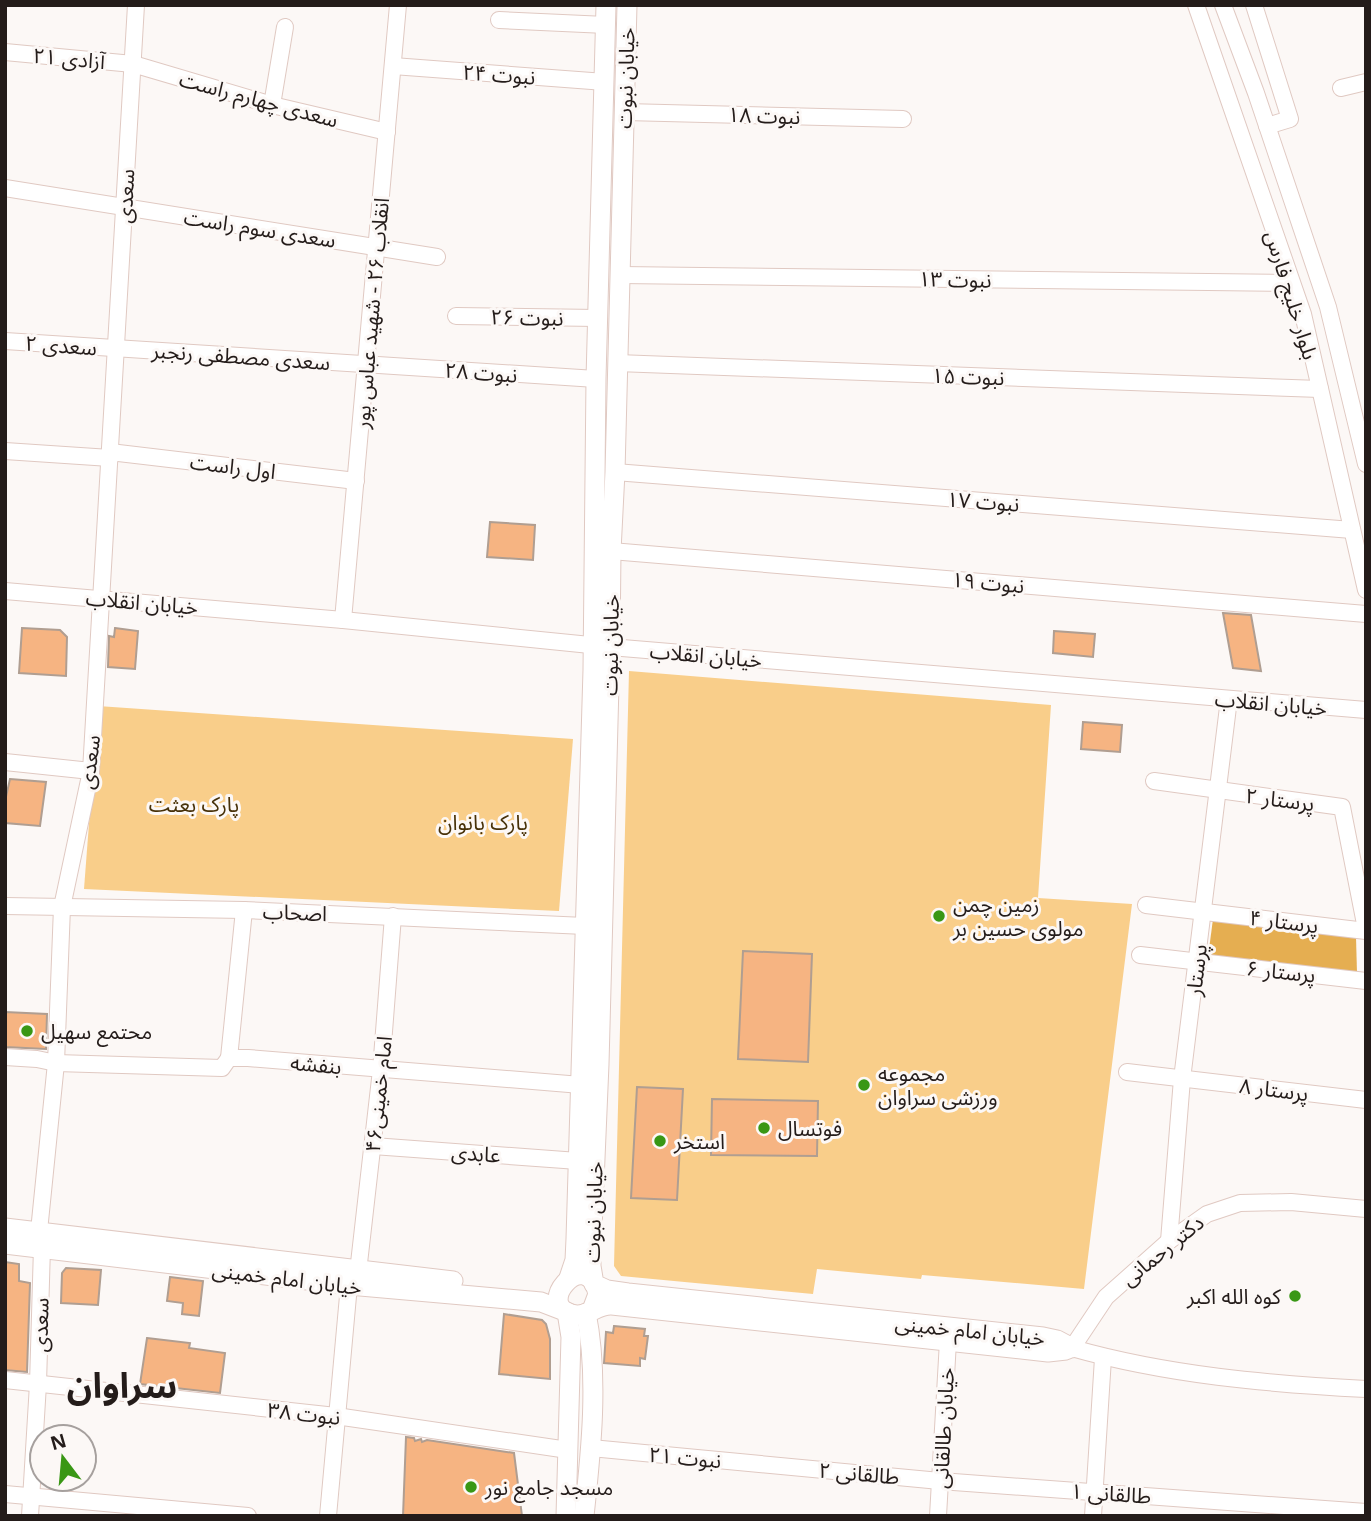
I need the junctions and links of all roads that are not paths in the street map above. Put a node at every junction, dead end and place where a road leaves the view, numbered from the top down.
1 (136, 5) edge
2 (398, 5) edge
3 (627, 5) edge
4 (1196, 5) edge
5 (1223, 5) edge
6 (1254, 5) edge
7 (606, 15) edge
8 (499, 20) dead end
9 (285, 27) dead end
10 (5, 52) edge
11 (133, 64) junction
12 (393, 66) junction
13 (605, 82) junction
14 (1366, 82) edge
15 (1341, 88) dead end
16 (272, 106) junction
17 (605, 111) junction
18 (625, 112) junction
19 (904, 119) dead end
20 (1267, 127) junction
21 (387, 132) junction
22 (5, 188) edge
23 (124, 206) junction
24 (376, 247) junction
25 (438, 257) dead end
26 (620, 275) junction
27 (1290, 283) junction
28 (456, 316) dead end
29 (598, 318) junction
30 (5, 341) edge
31 (116, 348) junction
32 (366, 365) junction
33 (606, 371) junction
34 (1320, 389) junction
35 (5, 451) edge
36 (110, 455) junction
37 (1366, 464) edge
38 (615, 472) junction
39 (355, 481) junction
40 (1352, 530) junction
41 (611, 551) junction
42 (1366, 590) edge
43 (5, 591) edge
44 (101, 598) junction
45 (1366, 614) edge
46 (343, 620) junction
47 (601, 646) junction
48 (1229, 699) junction
49 (1366, 709) edge
50 (5, 762) edge
51 (91, 771) junction
52 (1154, 781) dead end
53 (1218, 792) junction
54 (1146, 905) dead end
55 (5, 906) edge
56 (62, 907) junction
57 (244, 910) junction
58 (1203, 912) junction
59 (393, 916) junction
60 (594, 927) junction
61 (1366, 930) edge
62 (1140, 955) dead end
63 (1197, 962) junction
64 (1366, 981) edge
65 (5, 1057) edge
66 (229, 1058) junction
67 (56, 1063) junction
68 (381, 1070) junction
69 (1127, 1072) dead end
70 (1182, 1079) junction
71 (580, 1085) junction
72 (1366, 1100) edge
73 (373, 1146) junction
74 (578, 1161) junction
75 (1366, 1209) edge
76 (5, 1228) edge
77 (41, 1239) junction
78 (1169, 1241) junction
79 (5, 1244) edge
80 (354, 1278) junction
81 (567, 1280) junction
82 (594, 1284) junction
83 (582, 1312) junction
84 (948, 1334) junction
85 (1072, 1348) junction
86 (1103, 1357) junction
87 (5, 1381) edge
88 (38, 1384) junction
89 (1366, 1389) edge
90 (336, 1416) junction
91 (591, 1448) junction
92 (568, 1450) junction
93 (778, 1466) joint
94 (940, 1481) junction
95 (1095, 1492) junction
96 (5, 1494) edge
97 (31, 1496) junction
98 (1366, 1512) edge
99 (30, 1516) edge
100 (248, 1516) edge
101 (328, 1516) edge
102 (566, 1516) edge
103 (584, 1516) edge
104 (938, 1516) edge
105 (1093, 1516) edge

1 - 11 street, سعدی
2 - 12 street, انقلاب ۲۶ - شهید عباس پور
3 - 18 main road, خیابان نبوت
4 - 27 street, بلوار خلیج فارس
5 - 20 street, بلوار خلیج فارس
6 - 20 street
7 - 8 street
7 - 13 main road, خیابان نبوت
9 - 16 street
10 - 11 street, آزادی ۲۱
11 - 16 street, سعدی چهارم راست
11 - 23 street, سعدی
12 - 13 street, نبوت ۲۴
12 - 21 street, انقلاب ۲۶ - شهید عباس پور
13 - 17 main road, خیابان نبوت
14 - 15 street
16 - 21 street, سعدی چهارم راست
17 - 18 main road
17 - 29 main road, خیابان نبوت
18 - 19 street, نبوت ۱۸
18 - 26 main road, خیابان نبوت
20 - 37 street, بلوار خلیج فارس
21 - 24 street, انقلاب ۲۶ - شهید عباس پور
22 - 23 street, سعدی سوم راست
23 - 24 street, سعدی سوم راست
23 - 31 street, سعدی
24 - 25 street, سعدی سوم راست
24 - 32 street, انقلاب ۲۶ - شهید عباس پور
26 - 27 street, نبوت ۱۳
26 - 33 main road, خیابان نبوت
27 - 34 street, بلوار خلیج فارس
28 - 29 street, نبوت ۲۶
29 - 33 main road, خیابان نبوت
30 - 31 street, سعدی ۲
31 - 32 street, سعدی مصطفی رنجبر
31 - 36 street, سعدی
32 - 33 street, نبوت ۲۸
32 - 39 street, انقلاب ۲۶ - شهید عباس پور
33 - 34 street, نبوت ۱۵
33 - 38 main road, خیابان نبوت
33 - 47 main road, خیابان نبوت
34 - 40 street, بلوار خلیج فارس
35 - 36 street, اول راست
36 - 39 street, اول راست
36 - 44 street, سعدی
38 - 40 street, نبوت ۱۷
38 - 41 main road, خیابان نبوت
39 - 46 street, انقلاب ۲۶ - شهید عباس پور
40 - 42 street, بلوار خلیج فارس
41 - 45 street, نبوت ۱۹
41 - 47 main road, خیابان نبوت
43 - 44 street, خیابان انقلاب
44 - 46 street, خیابان انقلاب
44 - 51 street, سعدی
46 - 47 street, خیابان انقلاب
47 - 48 street, خیابان انقلاب
47 - 60 main road, خیابان نبوت
48 - 49 street, خیابان انقلاب
48 - 53 street, پرستار
50 - 51 street
51 - 56 street, سعدی
52 - 53 street, پرستار ۲
53 - 58 street, پرستار
53 - 61 street, پرستار ۲
54 - 58 street, پرستار ۴
55 - 56 street, اصحاب
56 - 57 street, اصحاب
56 - 67 street, سعدی
57 - 59 street, اصحاب
57 - 66 street
58 - 61 street, پرستار ۴
58 - 63 street, پرستار
59 - 60 street, اصحاب
59 - 68 street, امام خمینی۴۶
60 - 71 main road, خیابان نبوت
60 - 82 main road, خیابان نبوت
62 - 63 street, پرستار ۶
63 - 64 street, پرستار ۶
63 - 70 street, پرستار
65 - 67 street
66 - 67 street, بنفشه
66 - 68 street, بنفشه
67 - 77 street, سعدی
68 - 71 street, بنفشه
68 - 73 street, امام خمینی۴۶
69 - 70 street, پرستار ۸
70 - 72 street, پرستار ۸
70 - 78 street, پرستار
71 - 74 main road, خیابان نبوت
73 - 74 street, عابدی
73 - 80 street, امام خمینی۴۶
74 - 81 main road, خیابان نبوت
75 - 78 street, دکتر رحمانی
76 - 77 main road, خیابان امام خمینی
77 - 79 main road, خیابان امام خمینی
77 - 80 main road, خیابان امام خمینی
77 - 88 street, سعدی
78 - 85 street, دکتر رحمانی
80 - 81 main road, خیابان امام خمینی
80 - 83 main road, خیابان امام خمینی
80 - 90 street, امام خمینی۴۶
81 - 82 main road
81 - 83 main road
82 - 83 main road
82 - 84 main road, خیابان امام خمینی
83 - 84 main road, خیابان امام خمینی
83 - 91 main road
83 - 92 main road
84 - 85 main road, خیابان امام خمینی
84 - 94 street, خیابان طالقانی
85 - 86 street
86 - 89 street
86 - 95 street
87 - 88 street, نبوت ۳۸
88 - 90 street, نبوت ۳۸
88 - 97 street, سعدی
90 - 92 street, نبوت ۳۸
90 - 101 street, امام خمینی۴۶
91 - 93 street, نبوت ۲۱
91 - 103 main road
92 - 102 main road
93 - 94 street, طالقانی ۲
94 - 95 street, طالقانی ۱
94 - 104 street, خیابان طالقانی
95 - 98 street, طالقانی ۱
95 - 105 street
96 - 97 street
97 - 99 street, سعدی
97 - 100 street

